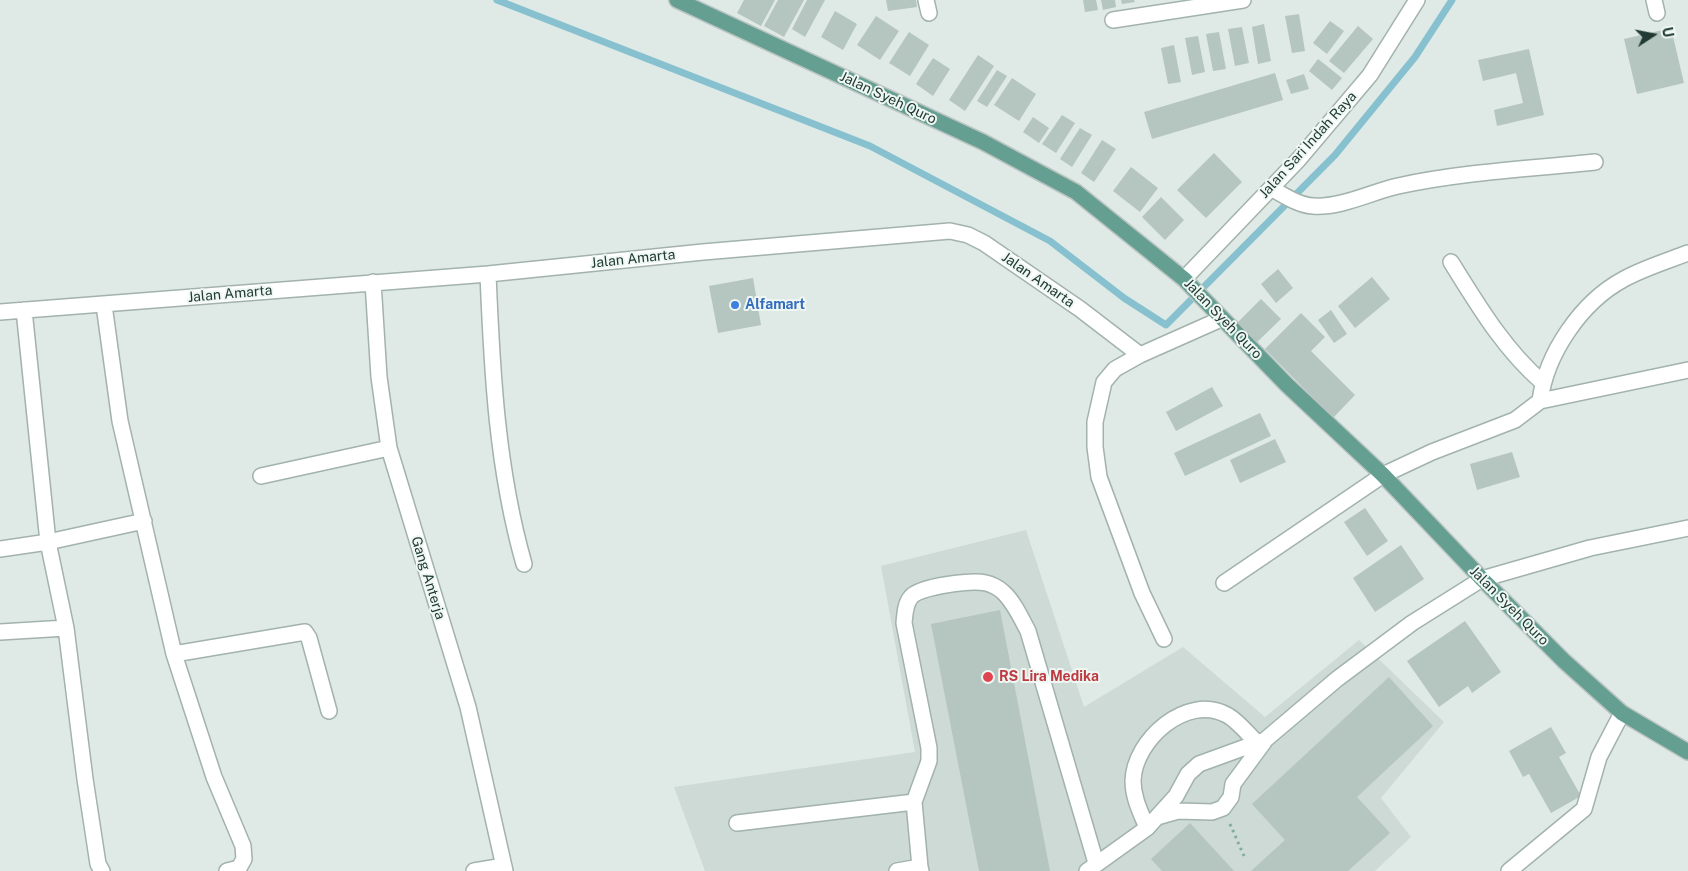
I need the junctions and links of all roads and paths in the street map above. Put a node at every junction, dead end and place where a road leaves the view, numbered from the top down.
1 (677, 0) edge
2 (1243, 0) edge
3 (1417, 0) edge
4 (1113, 20) dead end
5 (1594, 162) dead end
6 (1277, 191) junction
7 (1688, 253) edge
8 (1451, 262) dead end
9 (488, 274) junction
10 (373, 282) junction
11 (1186, 282) junction
12 (104, 305) junction
13 (24, 310) junction
14 (0, 312) edge
15 (1217, 314) junction
16 (1140, 355) junction
17 (1688, 370) edge
18 (1542, 382) junction
19 (1540, 401) junction
20 (389, 448) junction
21 (261, 476) dead end
22 (1383, 476) junction
23 (144, 522) junction
24 (1688, 528) edge
25 (48, 542) junction
26 (0, 549) edge
27 (524, 564) dead end
28 (1482, 580) junction
29 (1224, 583) dead end
30 (66, 628) junction
31 (0, 632) edge
32 (1164, 639) dead end
33 (174, 654) junction
34 (329, 711) dead end
35 (1622, 714) junction
36 (1261, 742) junction
37 (1688, 752) edge
38 (914, 802) junction
39 (1223, 808) junction
40 (737, 823) dead end
41 (1151, 823) junction
42 (1244, 856) dead end
43 (1091, 867) edge
44 (505, 869) edge
45 (921, 869) edge
46 (102, 871) edge
47 (227, 871) edge
48 (474, 871) edge
49 (897, 871) edge
50 (1509, 871) edge

1 - 11 main road, Jalan Syeh Quro
2 - 4 street
3 - 6 street, Jalan Sari Indah Raya
5 - 6 street
6 - 11 street, Jalan Sari Indah Raya
7 - 18 street
8 - 18 street
9 - 10 street, Jalan Amarta
9 - 16 street, Jalan Amarta
9 - 27 street
10 - 12 street, Jalan Amarta
10 - 20 street, Gang Anterja
11 - 15 main road, Jalan Syeh Quro
12 - 13 street, Jalan Amarta
12 - 23 street
13 - 14 street, Jalan Amarta
13 - 25 street
15 - 16 street
15 - 22 main road, Jalan Syeh Quro
16 - 32 street
17 - 19 street
18 - 19 street
19 - 22 street
20 - 21 street
20 - 44 street, Gang Anterja
22 - 28 main road, Jalan Syeh Quro
22 - 29 street
23 - 25 street
23 - 33 street
24 - 28 street
25 - 26 street
25 - 30 street
28 - 35 main road, Jalan Syeh Quro
28 - 36 street
30 - 31 street
30 - 46 street
33 - 34 street
33 - 47 street
35 - 37 main road, Jalan Syeh Quro
35 - 50 street
36 - 39 street
36 - 41 street
36 - 41 street
38 - 40 street
38 - 43 street
38 - 45 street
39 - 41 street
39 - 42 path
41 - 43 street
44 - 48 street
45 - 49 street

